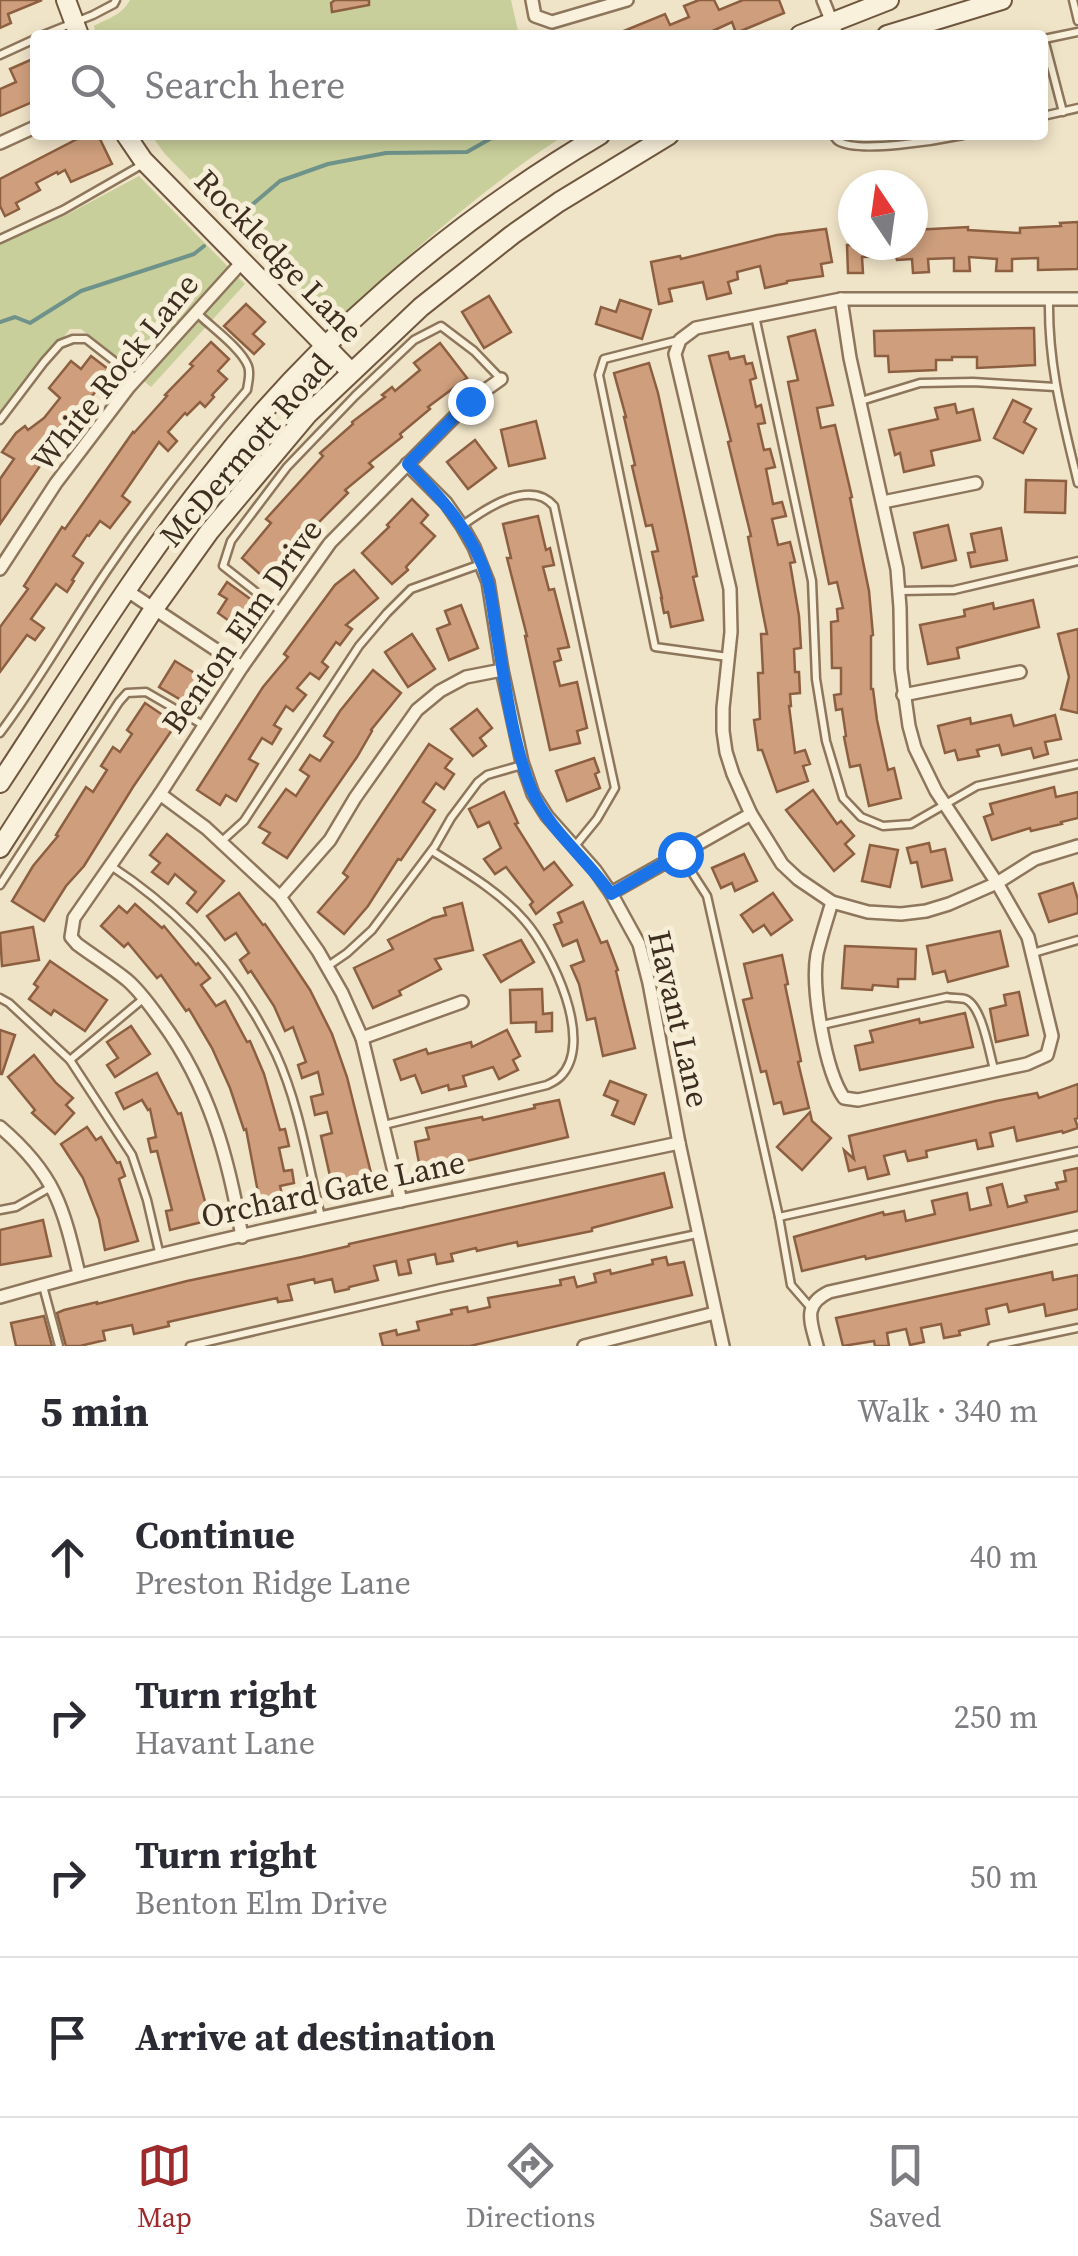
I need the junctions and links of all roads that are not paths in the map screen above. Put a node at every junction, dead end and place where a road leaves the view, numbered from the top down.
1 (66, 0) edge
2 (116, 0) edge
3 (532, 0) edge
4 (627, 0) edge
5 (824, 0) edge
6 (889, 0) edge
7 (1002, 0) edge
8 (1073, 0) edge
9 (1078, 22) edge
10 (76, 28) edge
11 (835, 29) edge
12 (903, 30) edge
13 (1078, 32) edge
14 (1048, 38) edge
15 (30, 41) edge
16 (1048, 54) edge
17 (0, 55) edge
18 (1078, 108) edge
19 (1063, 112) junction
20 (1048, 115) edge
21 (30, 128) edge
22 (130, 140) edge
23 (592, 140) edge
24 (660, 140) edge
25 (837, 140) edge
26 (940, 140) edge
27 (0, 143) edge
28 (146, 162) junction
29 (0, 239) edge
30 (236, 256) junction
31 (841, 299) junction
32 (1049, 299) junction
33 (1078, 299) edge
34 (196, 312) junction
35 (754, 315) junction
36 (680, 340) junction
37 (326, 346) junction
38 (350, 372) junction
39 (136, 378) junction
40 (501, 379) joint
41 (1055, 387) junction
42 (860, 401) junction
43 (0, 420) edge
44 (408, 464) junction
45 (976, 482) dead end
46 (1078, 483) edge
47 (883, 502) junction
48 (462, 526) junction
49 (1078, 561) edge
50 (481, 564) junction
51 (0, 569) edge
52 (126, 590) junction
53 (899, 591) junction
54 (153, 610) junction
55 (280, 612) junction
56 (728, 657) junction
57 (242, 667) junction
58 (502, 670) junction
59 (1020, 672) dead end
60 (904, 695) junction
61 (204, 726) junction
62 (0, 733) edge
63 (523, 764) junction
64 (1078, 764) edge
65 (0, 783) edge
66 (160, 794) junction
67 (945, 804) junction
68 (751, 814) junction
69 (221, 842) junction
70 (1078, 846) edge
71 (574, 847) junction
72 (0, 848) edge
73 (432, 851) junction
74 (680, 854) junction
75 (110, 866) junction
76 (997, 884) junction
77 (0, 885) edge
78 (611, 894) junction
79 (280, 898) junction
80 (832, 902) junction
81 (1078, 940) edge
82 (1033, 952) junction
83 (327, 966) junction
84 (0, 998) edge
85 (144, 998) junction
86 (462, 1002) dead end
87 (822, 1025) junction
88 (362, 1038) junction
89 (70, 1060) junction
90 (994, 1070) junction
91 (384, 1125) junction
92 (0, 1127) edge
93 (679, 1144) junction
94 (1078, 1151) edge
95 (52, 1186) junction
96 (401, 1202) junction
97 (0, 1210) edge
98 (779, 1216) junction
99 (322, 1219) junction
100 (698, 1234) junction
101 (242, 1237) junction
102 (1078, 1237) edge
103 (160, 1256) junction
104 (79, 1274) junction
105 (42, 1285) junction
106 (0, 1297) edge
107 (814, 1304) junction
108 (715, 1313) junction
109 (1078, 1328) edge
110 (58, 1346) edge
111 (190, 1346) edge
112 (584, 1346) edge
113 (723, 1346) edge
114 (817, 1346) edge
115 (992, 1346) edge

1 - 10 main road
2 - 10 lane
3 - 4 street
5 - 11 street
6 - 11 main road
7 - 12 main road
8 - 9 lane
13 - 14 lane
15 - 17 lane
16 - 19 lane
18 - 19 lane
19 - 20 lane
21 - 27 street
22 - 28 main road, Rockledge Lane
23 - 37 main road, McDermott Road
24 - 38 main road, McDermott Road
25 - 26 lane
28 - 29 lane
28 - 30 main road, Rockledge Lane
30 - 34 street, White Rock Lane
30 - 37 main road, Rockledge Lane
31 - 32 street
31 - 35 street
31 - 42 street
32 - 33 street
32 - 41 lane
34 - 39 street, White Rock Lane
34 - 62 lane
35 - 36 street
35 - 67 lane
36 - 56 street
36 - 56 lane
37 - 38 main road, Rockledge Lane
37 - 52 main road, McDermott Road
38 - 54 main road, McDermott Road
39 - 43 lane
39 - 51 street, White Rock Lane
40 - 44 street, Benton Elm Drive
40 - 55 lane
41 - 42 lane
41 - 46 lane
42 - 47 street
44 - 48 street, Havant Lane
44 - 55 street, Benton Elm Drive
45 - 47 street
47 - 53 street
48 - 50 street, Havant Lane
48 - 71 lane
49 - 53 lane
50 - 58 street, Havant Lane
50 - 69 lane
52 - 54 street
52 - 65 main road, McDermott Road
53 - 60 street
54 - 57 street
54 - 72 main road, McDermott Road
55 - 57 street, Benton Elm Drive
56 - 68 street
57 - 61 street, Benton Elm Drive
58 - 63 street, Havant Lane
58 - 79 street
59 - 60 street
60 - 67 street
61 - 66 street, Benton Elm Drive
61 - 77 lane
63 - 71 street, Havant Lane
63 - 73 lane
64 - 67 lane
66 - 69 street
66 - 75 street, Benton Elm Drive
67 - 76 street
68 - 74 street
68 - 80 street
69 - 79 street
70 - 76 street
71 - 78 street, Havant Lane
73 - 83 lane
73 - 91 lane
74 - 78 street
74 - 98 lane
75 - 85 street, Benton Elm Drive
75 - 99 lane
76 - 80 street
76 - 82 street
78 - 93 street, Havant Lane
79 - 83 street
80 - 87 street
81 - 82 lane
82 - 90 street
83 - 88 street
84 - 89 lane
85 - 89 lane
85 - 101 street
86 - 88 street
87 - 90 lane
87 - 90 street
88 - 91 street
89 - 103 lane
91 - 96 street
92 - 95 street
93 - 96 street, Orchard Gate Lane
93 - 100 street, Havant Lane
94 - 98 lane
95 - 97 lane
95 - 104 street
96 - 99 street, Orchard Gate Lane
98 - 107 lane
99 - 101 street, Orchard Gate Lane
100 - 108 street, Havant Lane
100 - 111 lane
101 - 103 street, Orchard Gate Lane
102 - 107 street
103 - 104 street, Orchard Gate Lane
104 - 105 street, Orchard Gate Lane
105 - 106 street, Orchard Gate Lane
105 - 110 lane
107 - 114 street
108 - 112 street
108 - 113 street, Havant Lane
109 - 115 lane

